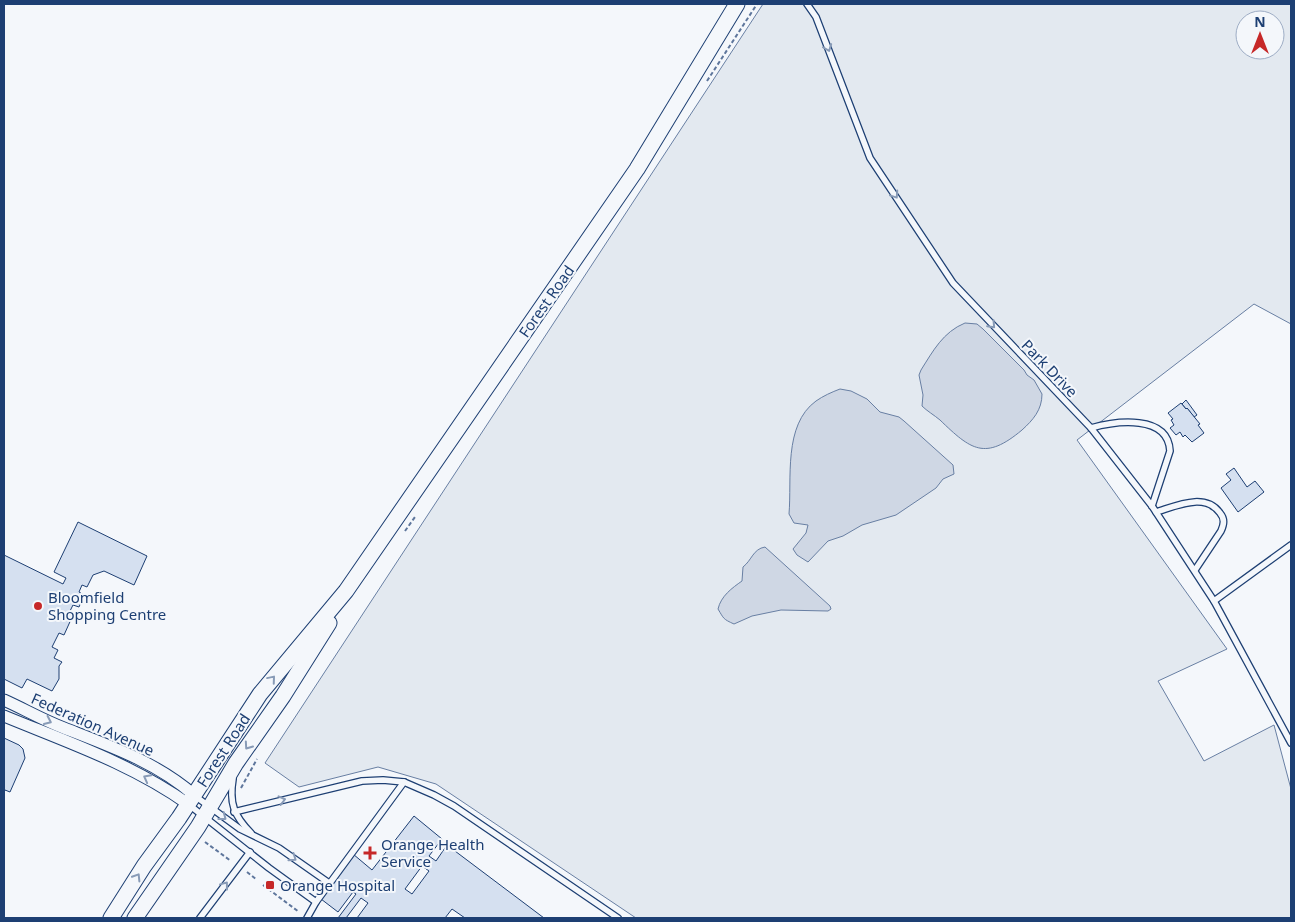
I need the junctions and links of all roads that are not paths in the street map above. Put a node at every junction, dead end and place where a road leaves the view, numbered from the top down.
1 (737, 4) edge
2 (807, 4) edge
3 (1091, 428) junction
4 (1152, 506) junction
5 (1156, 512) junction
6 (1291, 544) edge
7 (1195, 570) junction
8 (346, 591) junction
9 (1214, 601) junction
10 (4, 700) edge
11 (4, 716) edge
12 (1291, 743) edge
13 (236, 763) junction
14 (404, 782) junction
15 (191, 800) junction
16 (207, 811) junction
17 (234, 812) junction
18 (255, 836) junction
19 (250, 852) junction
20 (329, 883) junction
21 (316, 902) junction
22 (111, 918) edge
23 (135, 918) edge
24 (200, 918) edge
25 (307, 918) edge
26 (618, 918) edge

1 - 8 main road, Forest Road
2 -> 3 lane, Park Drive
3 - 4 lane, Park Drive
3 - 4 lane
4 - 5 lane, Park Drive
5 - 7 lane, Park Drive
5 - 7 lane
6 - 9 lane
7 - 9 lane, Park Drive
8 -> 13 main road, Forest Road
15 -> 8 main road, Forest Road
9 - 12 lane, Park Drive
10 -> 15 street, Federation Avenue
15 -> 11 street, Federation Avenue
13 - 16 main road, Forest Road
13 - 17 lane
17 -> 14 lane
14 - 20 lane
14 - 26 lane
15 - 16 lane
15 - 16 lane
22 -> 15 main road, Forest Road
16 -> 18 lane
16 - 19 lane
16 - 23 main road, Forest Road
17 - 18 lane
18 -> 20 lane
19 - 21 lane
24 -> 19 lane
20 - 21 lane
21 - 25 lane

